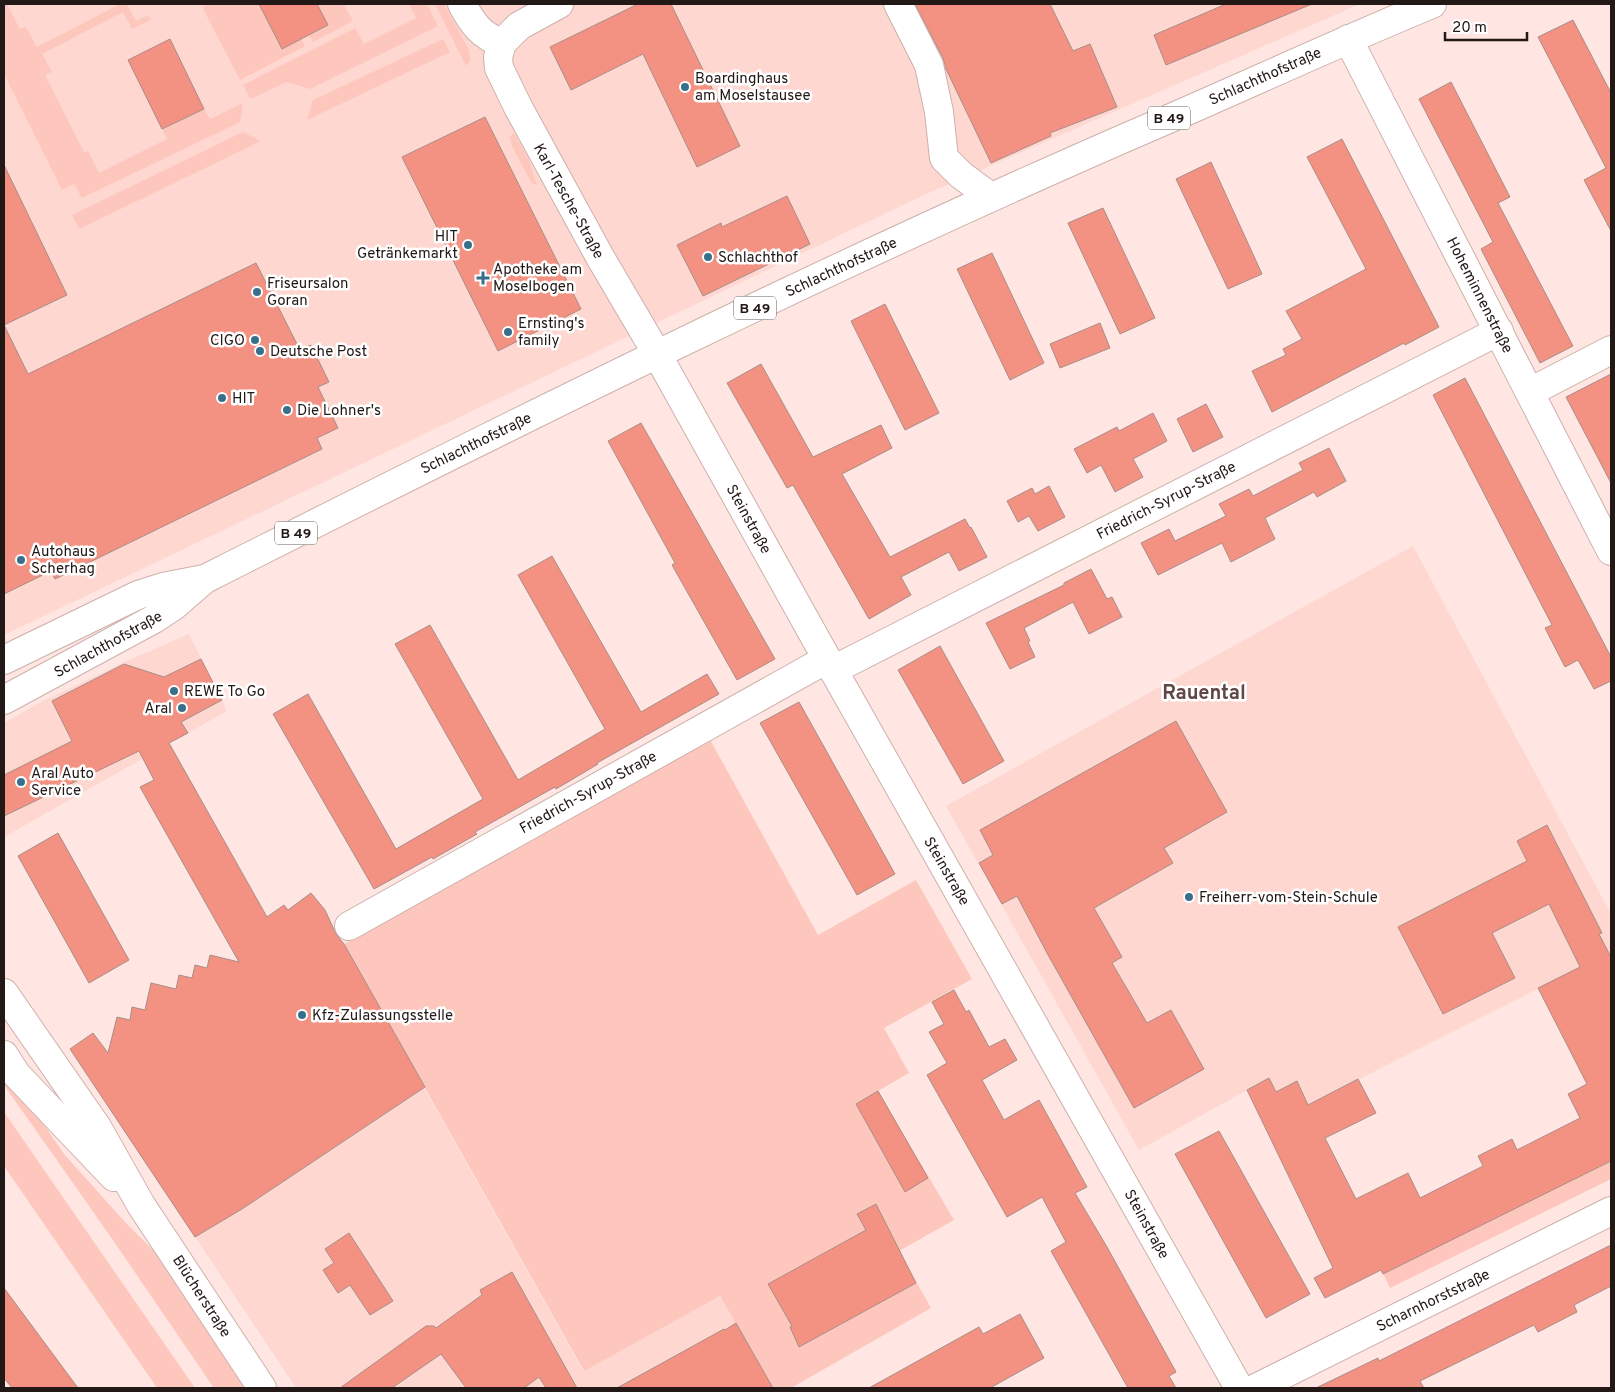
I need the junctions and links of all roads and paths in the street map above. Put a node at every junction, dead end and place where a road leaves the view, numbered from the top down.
1 (462, 4) edge
2 (559, 4) edge
3 (898, 4) edge
4 (1432, 4) edge
5 (1348, 39) junction
6 (502, 44) junction
7 (991, 197) junction
8 (1499, 331) junction
9 (1611, 350) edge
10 (657, 354) junction
11 (1530, 392) junction
12 (1611, 551) edge
13 (206, 579) junction
14 (4, 660) edge
15 (830, 665) junction
16 (4, 700) edge
17 (349, 926) dead end
18 (4, 993) edge
19 (46, 1053) junction
20 (10, 1064) edge
21 (141, 1205) junction
22 (1611, 1211) edge
23 (262, 1388) edge
24 (1239, 1388) edge
25 (1256, 1388) edge

1 - 6 street
2 - 6 street
3 - 7 street
4 - 5 street, Schlachthofstraße / B 49
5 - 7 street, Schlachthofstraße / B 49
5 - 8 street, Hoheminnenstraße
6 - 10 street, Karl-Tesche-Straße
7 - 10 street, Schlachthofstraße / B 49
8 - 11 street, Hoheminnenstraße
8 - 15 street, Friedrich-Syrup-Straße
9 - 11 street
10 - 13 street, Schlachthofstraße / B 49
10 - 15 street, Steinstraße
11 - 12 street, Hoheminnenstraße
13 - 14 street, Schlachthofstraße / B 49
13 - 16 street, Schlachthofstraße / B 49
15 - 17 street, Friedrich-Syrup-Straße
15 - 24 street, Steinstraße
18 - 19 street, Blücherstraße
19 - 20 street, Blücherstraße
19 - 21 street, Blücherstraße
20 - 21 street, Blücherstraße
21 - 23 street, Blücherstraße
22 - 25 street, Scharnhorststraße

